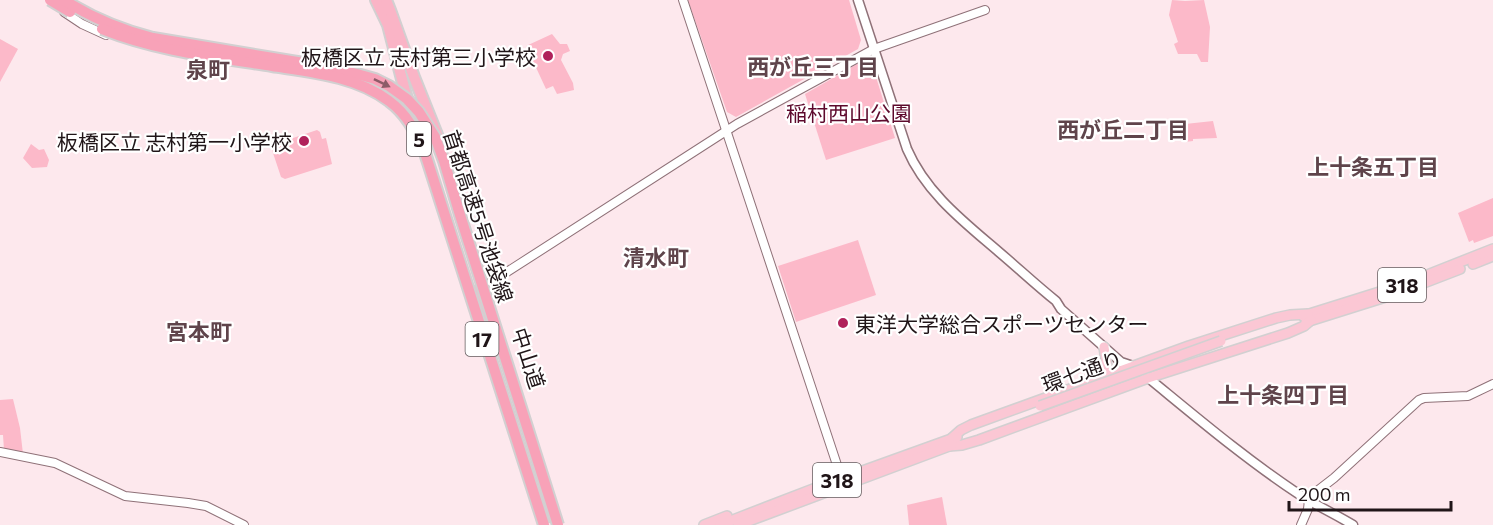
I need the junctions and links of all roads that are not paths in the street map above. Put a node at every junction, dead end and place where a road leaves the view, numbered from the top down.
1 (48, 0) edge
2 (64, 0) edge
3 (376, 0) edge
4 (386, 0) edge
5 (683, 0) edge
6 (858, 0) edge
7 (985, 10) dead end
8 (874, 49) junction
9 (727, 131) junction
10 (418, 139) junction
11 (460, 215) junction
12 (1493, 249) edge
13 (1493, 256) edge
14 (477, 291) junction
15 (1056, 301) junction
16 (1309, 317) junction
17 (1104, 347) junction
18 (1133, 366) junction
19 (1103, 377) junction
20 (1148, 378) junction
21 (1493, 384) edge
22 (950, 442) junction
23 (0, 452) edge
24 (538, 482) dead end
25 (842, 482) junction
26 (1309, 500) junction
27 (765, 511) junction
28 (244, 525) edge
29 (542, 525) edge
30 (560, 525) edge
31 (704, 525) edge
32 (721, 525) edge
33 (738, 525) edge
34 (752, 525) edge
35 (1301, 525) edge
36 (1353, 525) edge

1 - 10 street
1 - 29 highway, 首都高速5号池袋線 / 5, bridge
2 -> 11 highway, 首都高速5号池袋線 / 5, bridge
3 - 10 highway, 中山道 / 17
4 - 14 highway, 中山道 / 17
5 - 9 street
6 - 8 main road
7 - 8 street
8 - 9 street
8 - 15 main road
9 - 14 street
9 - 25 street
10 - 14 highway, 中山道 / 17
11 - 24 highway, 5
11 - 30 highway, 首都高速5号池袋線 / 5, bridge
12 - 16 main road, 環七通り / 318
13 - 16 main road, 環七通り / 318
14 - 29 highway, 中山道 / 17
14 - 30 highway, 中山道 / 17
15 - 17 main road
15 - 18 main road
16 - 18 main road
16 - 20 main road
16 - 22 main road, 環七通り / 318
17 - 18 main road
17 - 19 main road
18 - 19 main road
18 - 20 main road
19 - 22 main road
20 - 22 main road
20 - 26 main road
21 - 26 street
22 - 25 main road, 環七通り / 318
23 - 28 street
25 - 27 main road, 環七通り / 318
26 - 35 street
26 - 36 main road
27 - 31 main road
27 - 32 main road, 環七通り / 318
27 - 33 main road, 環七通り / 318
27 - 34 main road

